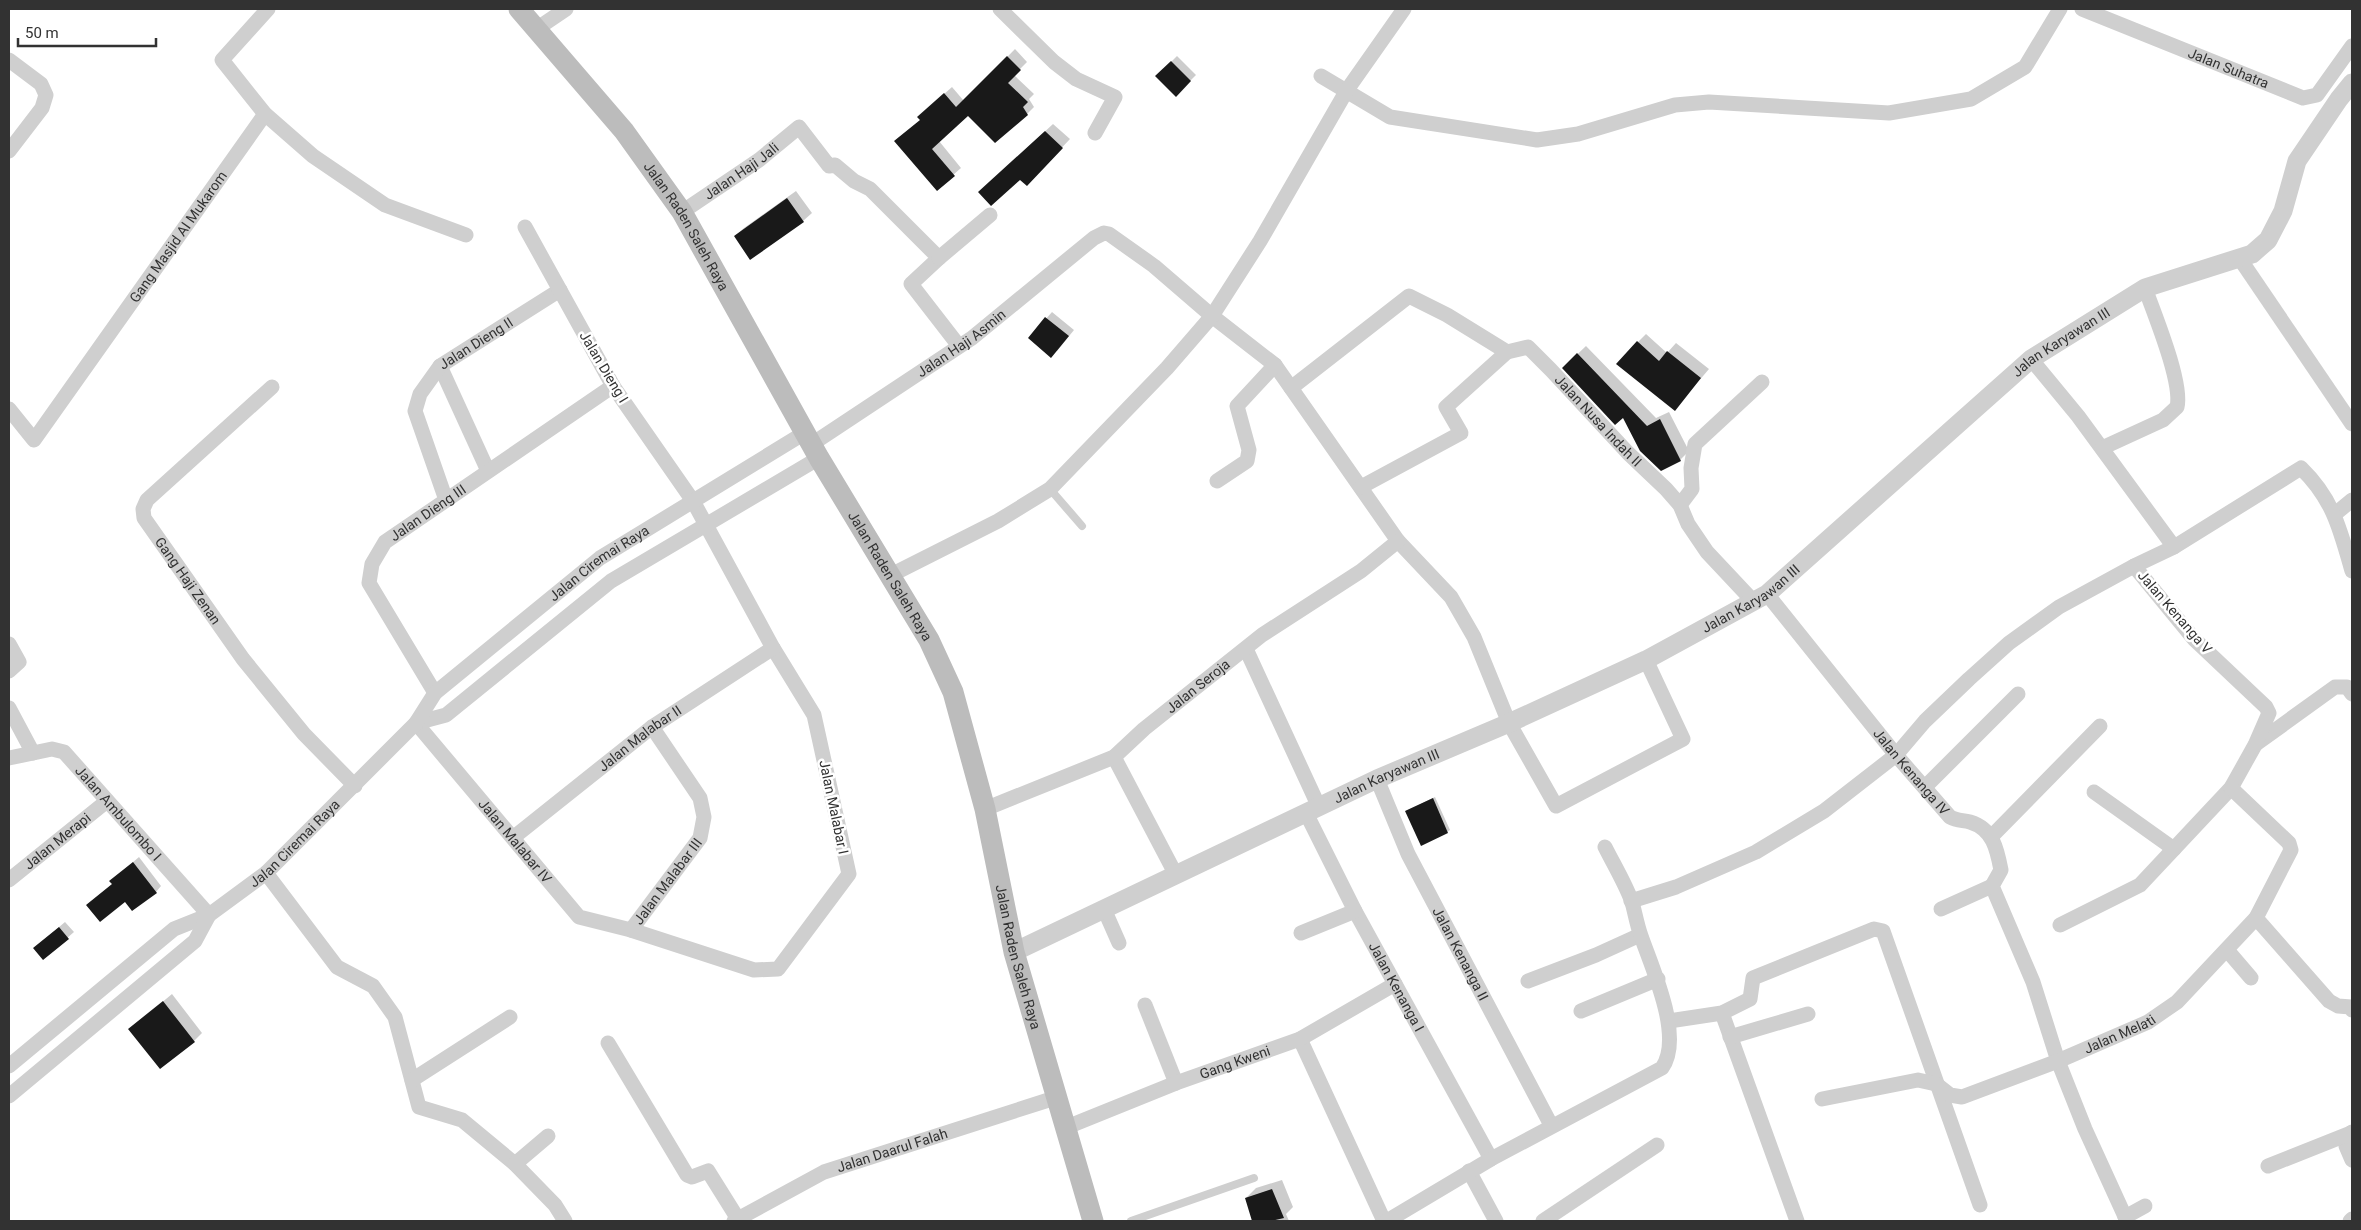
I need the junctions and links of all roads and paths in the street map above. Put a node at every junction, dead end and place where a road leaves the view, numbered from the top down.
1 (268, 9) edge
2 (519, 9) edge
3 (566, 9) edge
4 (1000, 9) edge
5 (1404, 9) edge
6 (2060, 9) edge
7 (2082, 9) edge
8 (535, 30) junction
9 (2352, 46) edge
10 (9, 60) edge
11 (1321, 76) dead end
12 (2352, 83) edge
13 (1347, 90) junction
14 (265, 114) junction
15 (1095, 133) dead end
16 (9, 150) edge
17 (682, 212) junction
18 (990, 215) dead end
19 (525, 227) dead end
20 (466, 235) dead end
21 (939, 258) junction
22 (2240, 259) junction
23 (2145, 288) junction
24 (560, 290) junction
25 (1212, 316) junction
26 (959, 346) junction
27 (1507, 352) junction
28 (2031, 358) junction
29 (1275, 365) junction
30 (440, 366) junction
31 (1762, 382) dead end
32 (613, 386) junction
33 (272, 387) dead end
34 (1291, 388) junction
35 (9, 409) edge
36 (2352, 424) edge
37 (812, 444) junction
38 (2102, 448) junction
39 (488, 471) junction
40 (1217, 481) dead end
41 (1361, 487) junction
42 (1050, 489) junction
43 (446, 500) junction
44 (693, 500) junction
45 (2352, 500) edge
46 (1680, 505) junction
47 (2335, 514) junction
48 (706, 525) junction
49 (1082, 526) dead end
50 (1398, 541) junction
51 (2174, 547) junction
52 (2134, 566) junction
53 (2352, 571) edge
54 (891, 575) junction
55 (570, 583) junction
56 (1760, 598) junction
57 (582, 604) junction
58 (9, 644) edge
59 (773, 648) junction
60 (1246, 649) junction
61 (1646, 660) junction
62 (9, 671) edge
63 (435, 693) junction
64 (2018, 694) dead end
65 (2352, 694) edge
66 (9, 708) edge
67 (416, 723) junction
68 (1508, 723) junction
69 (2100, 726) dead end
70 (652, 727) junction
71 (2255, 745) junction
72 (33, 753) junction
73 (1896, 755) junction
74 (1114, 757) junction
75 (9, 758) edge
76 (1378, 779) junction
77 (355, 786) junction
78 (1924, 787) junction
79 (2231, 788) junction
80 (2094, 792) dead end
81 (107, 801) junction
82 (985, 810) junction
83 (1313, 810) junction
84 (514, 837) junction
85 (1992, 837) junction
86 (1605, 846) dead end
87 (2174, 849) junction
88 (266, 873) junction
89 (1176, 874) junction
90 (9, 880) edge
91 (1992, 886) junction
92 (1631, 901) junction
93 (1104, 909) junction
94 (1941, 909) dead end
95 (1355, 911) junction
96 (209, 915) junction
97 (2256, 918) junction
98 (2060, 925) dead end
99 (631, 930) junction
100 (1301, 933) dead end
101 (1640, 934) junction
102 (1119, 943) dead end
103 (2227, 950) junction
104 (1014, 952) junction
105 (2251, 978) dead end
106 (1658, 979) junction
107 (1528, 981) dead end
108 (1395, 984) junction
109 (1145, 1005) dead end
110 (2352, 1010) edge
111 (1581, 1011) dead end
112 (1722, 1013) junction
113 (1808, 1014) dead end
114 (510, 1017) dead end
115 (1668, 1021) junction
116 (1730, 1037) junction
117 (1300, 1039) junction
118 (608, 1043) dead end
119 (2058, 1061) junction
120 (9, 1066) edge
121 (412, 1080) junction
122 (1176, 1083) junction
123 (1936, 1084) junction
124 (9, 1096) edge
125 (1058, 1097) junction
126 (1822, 1099) dead end
127 (1551, 1125) junction
128 (1067, 1127) junction
129 (2352, 1132) edge
130 (548, 1136) dead end
131 (1657, 1145) dead end
132 (1491, 1159) junction
133 (2352, 1160) edge
134 (515, 1164) junction
135 (2268, 1166) dead end
136 (1469, 1171) junction
137 (1254, 1178) dead end
138 (1980, 1204) dead end
139 (2145, 1206) dead end
140 (2126, 1219) edge
141 (736, 1220) edge
142 (565, 1221) edge
143 (1093, 1221) edge
144 (1131, 1221) edge
145 (1386, 1221) edge
146 (1496, 1221) edge
147 (1543, 1221) edge
148 (1797, 1221) edge

1 - 14 street
2 - 8 main road, Jalan Raden Saleh Raya
3 - 8 street
4 - 15 street
5 - 13 street
6 - 13 street
7 - 9 street, Jalan Suhatra
8 - 17 main road, Jalan Raden Saleh Raya
10 - 16 street
11 - 13 street
12 - 22 street, Jalan Karyawan III
13 - 25 street
14 - 20 street
14 - 35 street, Gang Masjid Al Mukarom
17 - 21 street, Jalan Haji Jali
17 - 37 main road, Jalan Raden Saleh Raya
18 - 21 street
19 - 24 street, Jalan Dieng I
21 - 26 street
22 - 23 street, Jalan Karyawan III
22 - 36 street
23 - 28 street, Jalan Karyawan III
23 - 38 street
24 - 30 street, Jalan Dieng II
24 - 32 street, Jalan Dieng I
25 - 26 street, Jalan Haji Asmin
25 - 29 street
25 - 42 street
26 - 37 street, Jalan Haji Asmin
27 - 34 street
27 - 41 street
27 - 46 street, Jalan Nusa Indah II
28 - 38 street
28 - 56 street, Jalan Karyawan III
29 - 34 street
29 - 40 street
30 - 39 street
30 - 43 street, Jalan Dieng II
31 - 46 street
32 - 39 street, Jalan Dieng III
32 - 44 street, Jalan Dieng I
33 - 77 street, Gang Haji Zenan
34 - 41 street
37 - 44 street, Jalan Ciremai Raya
37 - 48 street, Jalan Ciremai Raya
37 - 54 main road, Jalan Raden Saleh Raya
38 - 51 street
39 - 43 street, Jalan Dieng III
41 - 50 street
42 - 49 lane
42 - 54 street
43 - 63 street, Jalan Dieng III
44 - 48 street, Jalan Malabar I
44 - 55 street, Jalan Ciremai Raya
45 - 47 street
46 - 56 street, Jalan Nusa Indah II
47 - 51 street, Jalan Kenanga V
47 - 53 street
48 - 57 street, Jalan Ciremai Raya
48 - 59 street, Jalan Malabar I
50 - 60 street, Jalan Seroja
50 - 68 street
51 - 52 street, Jalan Kenanga V
52 - 71 street, Jalan Kenanga V
52 - 73 street
54 - 82 main road, Jalan Raden Saleh Raya
55 - 57 street
55 - 63 street, Jalan Ciremai Raya
56 - 61 street, Jalan Karyawan III
56 - 73 street, Jalan Kenanga IV
57 - 67 street, Jalan Ciremai Raya
58 - 62 street
59 - 70 street, Jalan Malabar II
59 - 99 street, Jalan Malabar I
60 - 74 street, Jalan Seroja
60 - 83 street, Jalan Kenanga I
61 - 68 street, Jalan Karyawan III
61 - 68 street
63 - 67 street, Jalan Ciremai Raya
64 - 78 street
65 - 71 street
66 - 72 street
67 - 77 street, Jalan Ciremai Raya
67 - 84 street, Jalan Malabar IV
68 - 76 street, Jalan Karyawan III
69 - 85 street
70 - 84 street, Jalan Malabar II
70 - 99 street, Jalan Malabar III
71 - 79 street, Jalan Kenanga V
72 - 75 street, Jalan Ambulombo I
72 - 81 street, Jalan Ambulombo I
73 - 78 street, Jalan Kenanga IV
73 - 92 street
74 - 82 street, Jalan Seroja
74 - 89 street
76 - 83 street, Jalan Karyawan III
76 - 127 street, Jalan Kenanga II
77 - 88 street, Jalan Ciremai Raya
78 - 85 street, Jalan Kenanga IV
79 - 87 street, Jalan Kenanga V
79 - 97 street, Jalan Melati
80 - 87 street
81 - 90 street, Jalan Merapi
81 - 96 street, Jalan Ambulombo I
82 - 104 main road, Jalan Raden Saleh Raya
83 - 89 street, Jalan Karyawan III
83 - 95 street, Jalan Kenanga I
84 - 99 street, Jalan Malabar IV
85 - 91 street
86 - 92 street
87 - 98 street, Jalan Kenanga V
88 - 96 street, Jalan Ciremai Raya
88 - 121 street
89 - 93 street, Jalan Karyawan III
91 - 94 street
91 - 119 street
92 - 101 street
93 - 102 street
93 - 104 street, Jalan Karyawan III
95 - 100 street
95 - 108 street, Jalan Kenanga I
96 - 120 street, Jalan Ciremai Raya
96 - 124 street, Jalan Ciremai Raya
97 - 103 street, Jalan Melati
97 - 110 street
101 - 106 street
101 - 107 street
103 - 105 street
103 - 119 street, Jalan Melati
104 - 125 main road, Jalan Raden Saleh Raya
106 - 111 street
106 - 115 street
108 - 117 street, Gang Kweni
108 - 132 street, Jalan Kenanga I
109 - 122 street
112 - 115 street
112 - 116 street
112 - 123 street
113 - 116 street
114 - 121 street
115 - 127 street
116 - 148 street
117 - 122 street, Gang Kweni
117 - 145 street
118 - 141 street
119 - 123 street, Jalan Melati
119 - 140 street
121 - 134 street
122 - 128 street, Gang Kweni
123 - 126 street, Jalan Melati
123 - 138 street
125 - 128 main road, Jalan Raden Saleh Raya
125 - 141 street, Jalan Daarul Falah
127 - 132 street
128 - 143 main road, Jalan Raden Saleh Raya
129 - 133 street
129 - 135 street
130 - 134 street
131 - 147 street
132 - 136 street
134 - 142 street
136 - 145 street
136 - 146 street
137 - 144 lane
139 - 140 street

